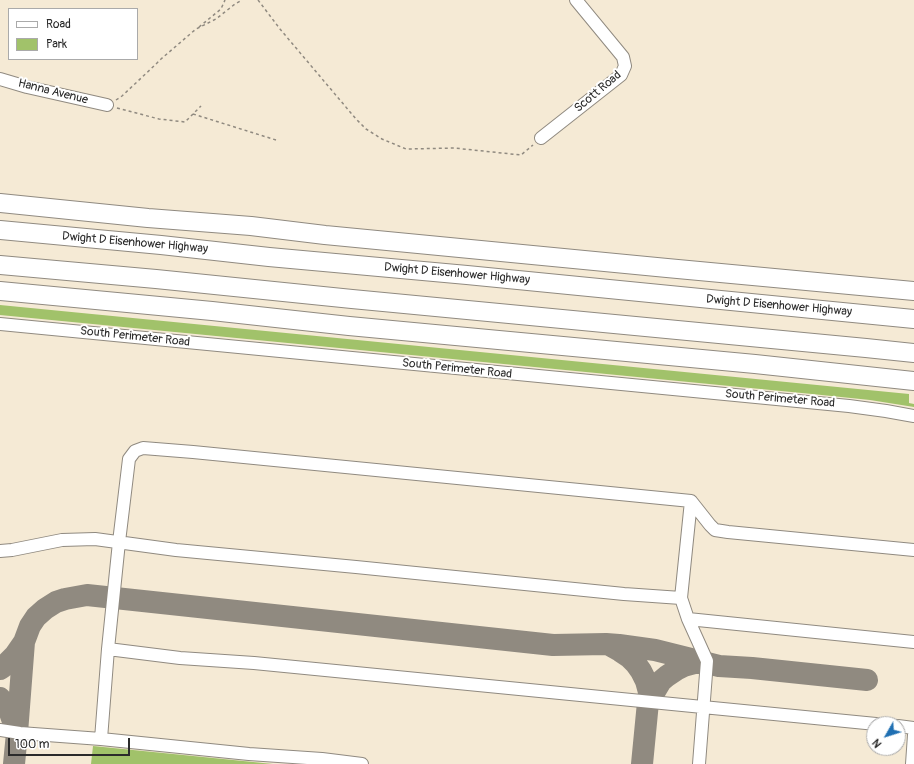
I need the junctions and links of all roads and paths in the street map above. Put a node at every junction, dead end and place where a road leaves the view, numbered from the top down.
1 (225, 0) edge
2 (242, 0) edge
3 (258, 0) edge
4 (576, 0) edge
5 (196, 29) junction
6 (0, 79) edge
7 (107, 105) junction
8 (201, 106) dead end
9 (193, 114) junction
10 (541, 138) joint
11 (276, 140) dead end
12 (0, 204) edge
13 (0, 230) edge
14 (0, 265) edge
15 (914, 290) edge
16 (0, 291) edge
17 (914, 319) edge
18 (0, 324) edge
19 (914, 354) edge
20 (914, 381) edge
21 (914, 416) edge
22 (691, 501) junction
23 (119, 542) junction
24 (914, 550) edge
25 (0, 551) edge
26 (680, 598) junction
27 (688, 619) junction
28 (914, 642) edge
29 (108, 649) junction
30 (703, 707) junction
31 (866, 723) edge
32 (0, 730) edge
33 (914, 735) edge
34 (100, 739) junction
35 (362, 764) edge
36 (699, 764) edge
37 (912, 764) edge

1 - 5 path
2 - 5 path
3 - 10 path
4 - 10 street, Scott Road
5 - 7 path
6 - 7 street, Hanna Avenue
7 - 9 path
8 - 9 path
9 - 11 path
12 - 15 highway
13 - 17 highway, Dwight D Eisenhower Highway
14 - 19 highway
16 - 20 highway
18 - 21 street, South Perimeter Road
22 - 23 street
22 - 24 street
22 - 26 street
23 - 25 street
23 - 26 street
23 - 29 street
26 - 27 street
27 - 28 street
27 - 30 street
29 - 30 street
29 - 34 street
30 - 31 street
30 - 36 street
32 - 34 street
33 - 37 street
34 - 35 street

